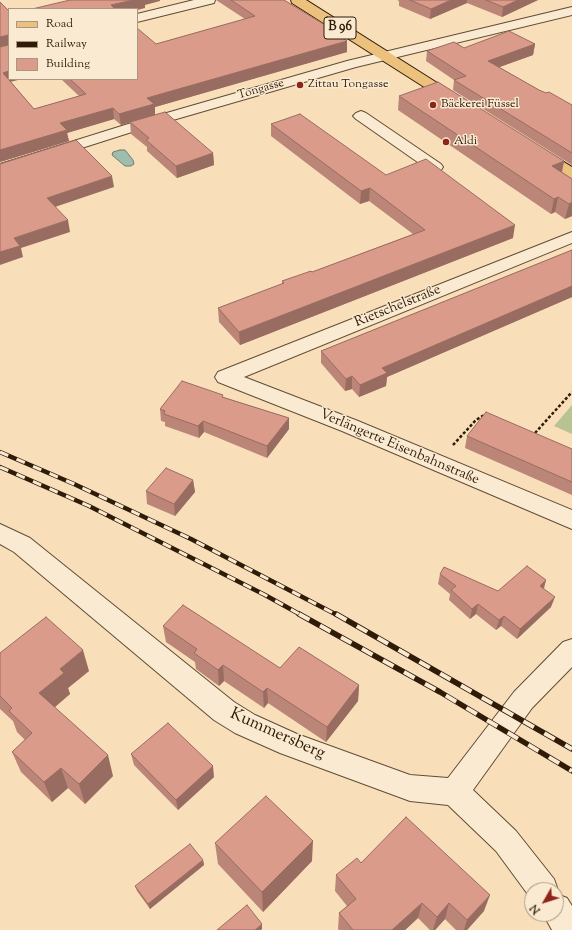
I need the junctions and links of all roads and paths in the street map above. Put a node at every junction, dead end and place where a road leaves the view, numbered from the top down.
1 (209, 0) edge
2 (297, 0) edge
3 (572, 11) edge
4 (138, 18) edge
5 (478, 20) dead end
6 (511, 26) junction
7 (384, 55) junction
8 (470, 110) edge
9 (371, 112) dead end
10 (523, 143) edge
11 (435, 167) edge
12 (0, 170) edge
13 (572, 174) edge
14 (572, 237) edge
15 (225, 377) joint
16 (572, 392) edge
17 (484, 415) edge
18 (535, 433) edge
19 (449, 450) dead end
20 (572, 520) edge
21 (0, 533) edge
22 (572, 650) edge
23 (455, 792) junction
24 (537, 882) edge
25 (564, 921) edge
26 (570, 930) edge

1 - 4 street
2 - 7 main road, B 96
3 - 6 street, Tongasse
5 - 6 street
6 - 7 street, Tongasse
7 - 8 main road, B 96
7 - 12 street, Tongasse
9 - 11 street
10 - 13 main road
14 - 15 street, Rietschelstraße
15 - 20 street, Verlängerte Eisenbahnstraße
16 - 18 path
17 - 19 path
21 - 23 street, Kummersberg
22 - 23 street
23 - 24 street
25 - 26 street

